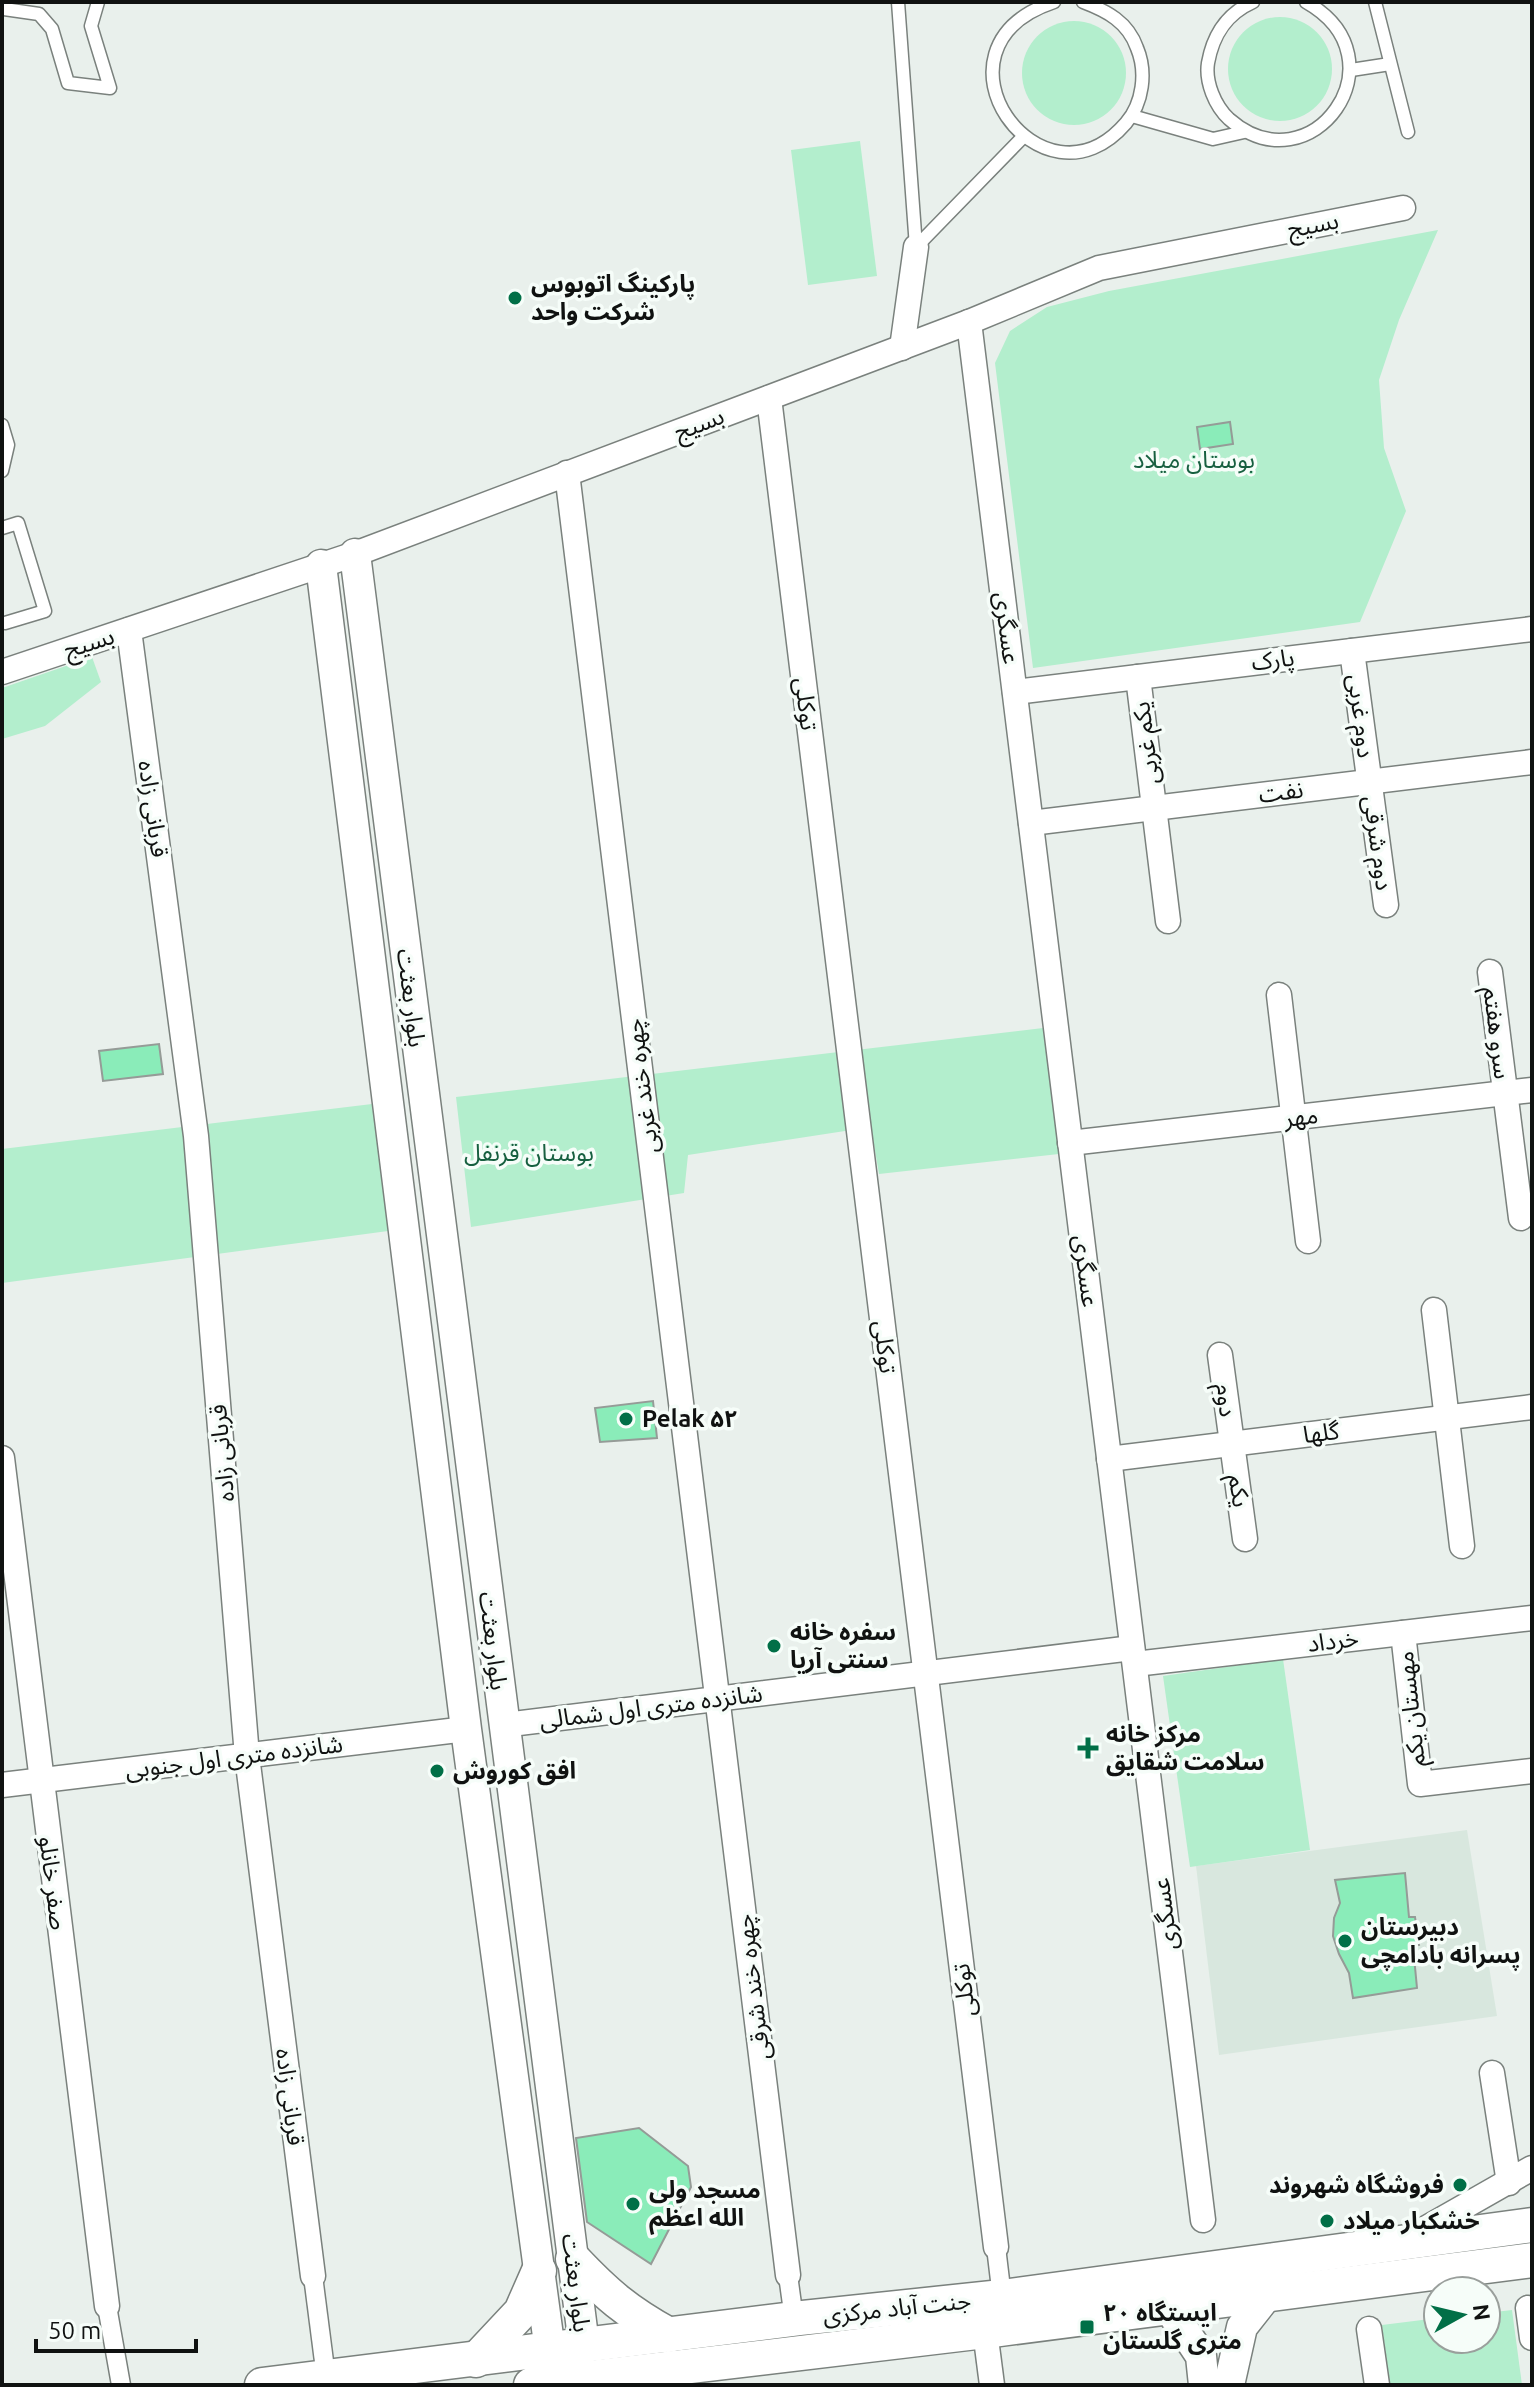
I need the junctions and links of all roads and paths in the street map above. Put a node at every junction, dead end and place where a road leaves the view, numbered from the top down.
1 (19, 2) edge
2 (98, 2) edge
3 (898, 2) edge
4 (1054, 2) edge
5 (1083, 2) edge
6 (1253, 2) edge
7 (1306, 2) edge
8 (1375, 2) edge
9 (3, 10) edge
10 (1390, 64) junction
11 (1351, 70) junction
12 (1132, 116) junction
13 (1244, 132) junction
14 (1408, 132) dead end
15 (1023, 137) junction
16 (1403, 208) dead end
17 (916, 247) junction
18 (969, 322) junction
19 (902, 348) junction
20 (769, 398) junction
21 (2, 425) edge
22 (2, 471) edge
23 (567, 473) junction
24 (2, 528) edge
25 (355, 554) junction
26 (321, 565) junction
27 (5, 623) dead end
28 (1532, 629) edge
29 (129, 630) junction
30 (1352, 651) junction
31 (2, 672) edge
32 (1138, 677) junction
33 (1015, 692) junction
34 (1532, 762) edge
35 (1369, 782) junction
36 (1154, 808) junction
37 (1031, 823) junction
38 (1386, 905) dead end
39 (1168, 921) dead end
40 (1490, 972) dead end
41 (1279, 995) dead end
42 (1532, 1090) edge
43 (1505, 1093) junction
44 (1293, 1118) junction
45 (1070, 1143) junction
46 (1521, 1218) dead end
47 (1308, 1241) dead end
48 (1434, 1310) dead end
49 (1220, 1355) dead end
50 (1532, 1407) edge
51 (1447, 1418) junction
52 (1233, 1444) junction
53 (2, 1458) edge
54 (1109, 1459) junction
55 (1245, 1539) dead end
56 (1462, 1546) dead end
57 (1532, 1618) edge
58 (1403, 1633) junction
59 (1134, 1656) junction
60 (926, 1673) junction
61 (718, 1699) junction
62 (504, 1725) junction
63 (466, 1729) junction
64 (247, 1756) junction
65 (1532, 1771) edge
66 (40, 1781) junction
67 (2, 1785) edge
68 (1492, 2073) dead end
69 (1532, 2168) edge
70 (1509, 2183) junction
71 (1203, 2220) dead end
72 (1532, 2225) edge
73 (1398, 2244) junction
74 (996, 2247) joint
75 (573, 2259) junction
76 (1532, 2260) edge
77 (539, 2271) junction
78 (788, 2275) joint
79 (313, 2276) joint
80 (1268, 2294) junction
81 (1002, 2297) junction
82 (107, 2306) joint
83 (1169, 2308) junction
84 (1528, 2308) dead end
85 (794, 2319) junction
86 (1369, 2329) dead end
87 (985, 2331) junction
88 (669, 2335) junction
89 (1532, 2338) edge
90 (584, 2345) junction
91 (550, 2351) junction
92 (476, 2360) junction
93 (724, 2373) edge
94 (326, 2377) junction
95 (1217, 2378) edge
96 (568, 2380) junction
97 (121, 2385) edge
98 (262, 2385) edge
99 (531, 2385) edge
100 (992, 2385) edge
101 (1377, 2385) edge

1 - 9 lane
2 - 9 lane
3 - 17 lane
4 - 15 lane
5 - 12 lane
6 - 13 lane
7 - 11 lane
8 - 10 lane
10 - 11 lane
10 - 14 lane
11 - 13 lane
12 - 13 lane
12 - 15 lane
15 - 17 lane
16 - 18 street, بسیج
17 - 19 street
18 - 19 street, بسیج
18 - 33 street, عسگری
19 - 20 street, بسیج
20 - 23 street, بسیج
20 - 60 street, توکلی
21 - 22 lane
23 - 25 street, بسیج
23 - 61 street, چهره خند غربی
24 - 27 lane
25 - 26 street, بسیج
25 - 62 street, بلوار بعثت
26 - 29 street, بسیج
26 - 63 street, بلوار بعثت
28 - 30 street, پارک
29 - 31 street, بسیج
29 - 64 street, قربانی زاده
30 - 32 street, پارک
30 - 35 street, دوم غربی
32 - 33 street, پارک
32 - 36 street, یکم غربی
33 - 37 street, عسگری
34 - 35 street, نفت
35 - 36 street, نفت
35 - 38 street, دوم شرقی
36 - 37 street, نفت
36 - 39 street, یکم غربی
37 - 45 street, عسگری
40 - 43 street, سرو هفتم
41 - 44 street
42 - 43 street, مهر
43 - 44 street, مهر
43 - 46 street, سرو هفتم
44 - 45 street, مهر
44 - 47 street
45 - 54 street, عسگری
48 - 51 street
49 - 52 street, دوم
50 - 51 street, گلها
51 - 52 street, گلها
51 - 56 street
52 - 54 street, گلها
52 - 55 street, یکم
53 - 66 street, صفر خانلو
54 - 59 street, عسگری
57 - 58 street, خرداد
58 - 59 street, خرداد
58 - 65 street, مهستان یکم
59 - 60 street, شانزده متری اول شمالی
59 - 71 street, عسگری
60 - 61 street, شانزده متری اول شمالی
60 - 74 street, توکلی
61 - 62 street, شانزده متری اول شمالی
61 - 78 street, چهره خند شرقی
62 - 63 street
62 - 75 street, بلوار بعثت
63 - 64 street, شانزده متری اول جنوبی
63 - 77 street, بلوار بعثت
64 - 66 street, شانزده متری اول جنوبی
64 - 79 street, قربانی زاده
66 - 67 street, شانزده متری اول جنوبی
66 - 82 street, صفر خانلو
68 - 70 street
69 - 70 street
70 - 73 street
72 - 73 main road, جنت آباد مرکزی
73 - 81 main road, جنت آباد مرکزی
74 - 81 street, توکلی
75 - 88 main road
75 - 90 street, بلوار بعثت
76 - 80 main road, جنت آباد مرکزی
77 - 91 street, بلوار بعثت
77 - 92 main road
78 - 85 street
79 - 94 street
80 - 83 main road, جنت آباد مرکزی
80 - 95 street
81 - 85 main road, جنت آباد مرکزی
82 - 97 street
83 - 87 main road, جنت آباد مرکزی
83 - 95 street
84 - 89 street
85 - 88 main road, جنت آباد مرکزی
86 - 101 street
87 - 93 main road, جنت آباد مرکزی
87 - 100 street
88 - 90 main road, جنت آباد مرکزی
90 - 91 main road, جنت آباد مرکزی
90 - 96 street, بلوار بعثت
91 - 92 main road, جنت آباد مرکزی
91 - 96 street, بلوار بعثت
92 - 94 main road, جنت آباد مرکزی
93 - 96 main road, جنت آباد مرکزی
94 - 98 main road, جنت آباد مرکزی
96 - 99 main road, جنت آباد مرکزی

